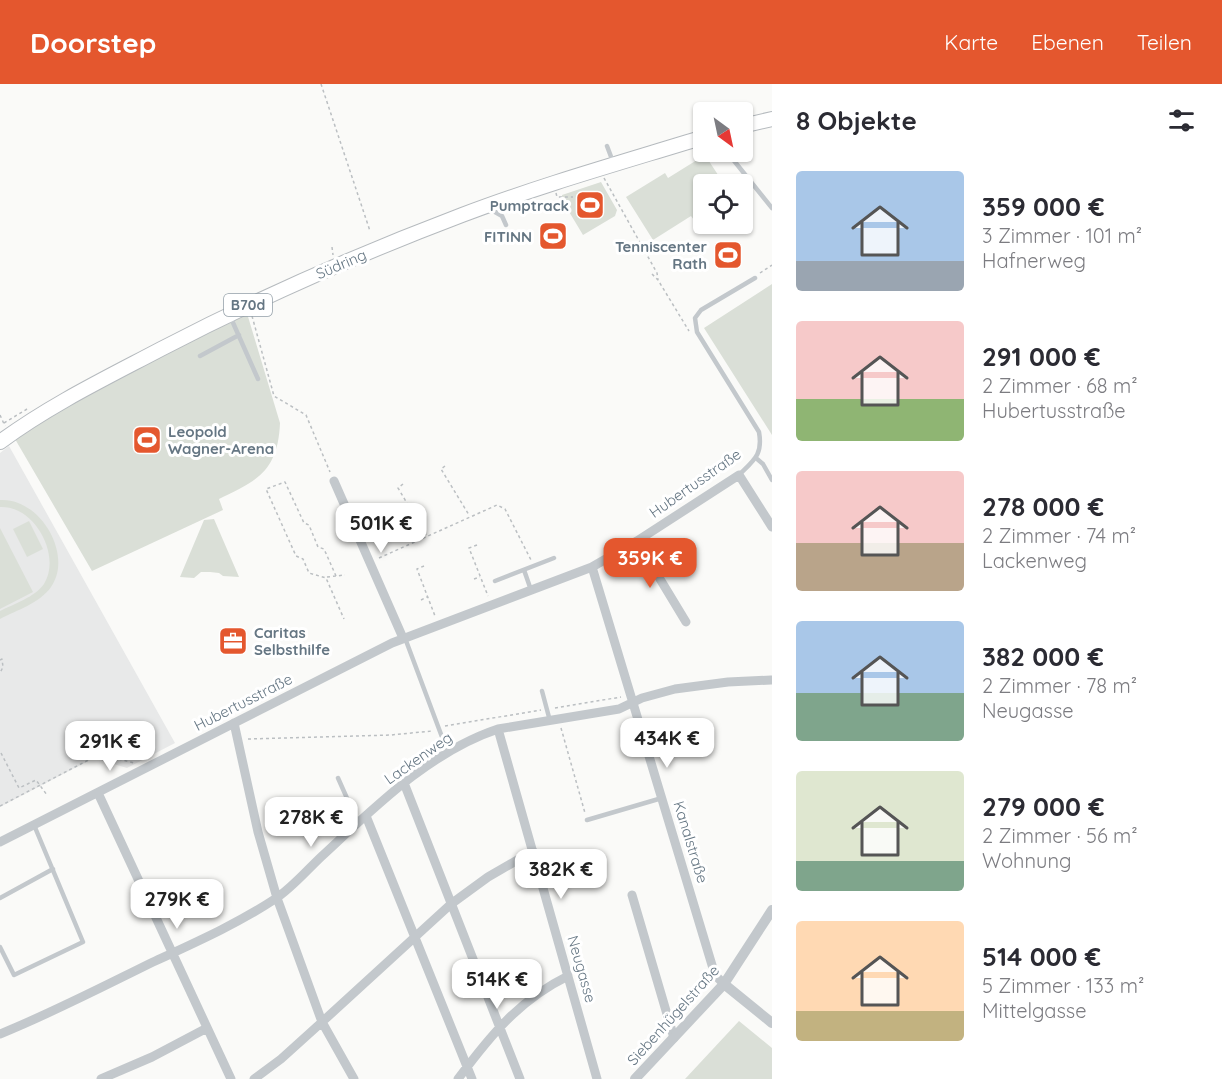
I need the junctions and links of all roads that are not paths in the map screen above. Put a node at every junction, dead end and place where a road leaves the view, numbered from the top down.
1 (772, 119) edge
2 (753, 123) edge
3 (693, 140) edge
4 (606, 146) dead end
5 (735, 162) edge
6 (614, 164) junction
7 (510, 199) junction
8 (486, 207) junction
9 (772, 208) edge
10 (502, 216) junction
11 (506, 225) dead end
12 (755, 278) road end
13 (229, 314) junction
14 (238, 336) junction
15 (200, 356) dead end
16 (258, 379) dead end
17 (0, 442) edge
18 (756, 458) junction
19 (739, 475) junction
20 (772, 480) edge
21 (334, 481) road end
22 (772, 526) edge
23 (637, 541) junction
24 (554, 558) dead end
25 (592, 567) junction
26 (524, 570) junction
27 (495, 581) dead end
28 (531, 590) junction
29 (686, 622) dead end
30 (404, 638) junction
31 (771, 680) edge
32 (542, 691) dead end
33 (632, 699) junction
34 (554, 720) junction
35 (234, 723) junction
36 (498, 729) junction
37 (448, 753) junction
38 (338, 778) dead end
39 (404, 783) junction
40 (98, 793) junction
41 (662, 798) junction
42 (366, 816) junction
43 (587, 820) road end
44 (358, 823) junction
45 (34, 825) junction
46 (0, 842) edge
47 (533, 851) junction
48 (53, 869) junction
49 (632, 895) dead end
50 (0, 898) edge
51 (277, 898) junction
52 (451, 904) junction
53 (772, 910) edge
54 (415, 938) junction
55 (0, 947) edge
56 (173, 953) junction
57 (568, 976) junction
58 (724, 984) junction
59 (322, 1022) junction
60 (772, 1023) edge
61 (499, 1027) junction
62 (207, 1028) junction
63 (0, 1034) edge
64 (674, 1038) junction
65 (467, 1067) junction
66 (101, 1079) edge
67 (231, 1079) edge
68 (254, 1079) edge
69 (354, 1079) edge
70 (458, 1079) edge
71 (472, 1079) edge
72 (520, 1079) edge
73 (597, 1079) edge
74 (635, 1079) edge

1 - 2 main road
3 - 6 main road, Südring / B70d
4 - 6 lane
5 - 9 lane
6 - 7 main road, Südring / B70d
7 - 8 main road, Südring / B70d
7 - 10 lane
8 - 10 lane
8 - 13 main road, Südring / B70d
10 - 11 lane
12 - 18 lane, Hubertusstraße
13 - 14 lane
13 - 17 main road, Südring / B70d
14 - 15 lane
14 - 16 lane
18 - 19 lane, Hubertusstraße
18 - 20 lane
19 - 22 street
19 - 23 street, Hubertusstraße
21 - 30 street
23 - 25 street, Hubertusstraße
23 - 29 street
24 - 26 lane
25 - 28 street, Hubertusstraße
25 - 33 street, Kanalstraße
26 - 27 lane
26 - 28 lane
28 - 30 street, Hubertusstraße
30 - 35 street, Hubertusstraße
30 - 37 lane
31 - 33 street, Lackenweg
32 - 34 lane
33 - 34 street, Lackenweg
33 - 41 street, Kanalstraße
34 - 36 street, Lackenweg
35 - 40 street, Hubertusstraße
35 - 51 street
36 - 37 street, Lackenweg
36 - 47 street, Neugasse
37 - 39 street, Lackenweg
38 - 44 lane
39 - 42 street, Lackenweg
39 - 52 street
40 - 45 street, Hubertusstraße
40 - 56 street
41 - 43 lane
41 - 58 street, Kanalstraße
42 - 44 street, Lackenweg
42 - 54 street
44 - 51 street, Lackenweg
45 - 46 street, Hubertusstraße
45 - 48 lane
47 - 52 street
47 - 57 street, Neugasse
48 - 50 lane
48 - 55 lane
49 - 64 street
51 - 56 street, Lackenweg
51 - 59 street
52 - 54 street
52 - 61 street
53 - 58 street, Siebenhügelstraße
54 - 59 street
54 - 65 street
56 - 62 street
56 - 63 street, Lackenweg
57 - 61 street
57 - 73 street, Neugasse
58 - 60 street
58 - 64 street, Siebenhügelstraße
59 - 68 street
59 - 69 street
61 - 65 street
61 - 72 street
62 - 66 street
62 - 67 street
64 - 74 street, Siebenhügelstraße
65 - 70 street
65 - 71 street

